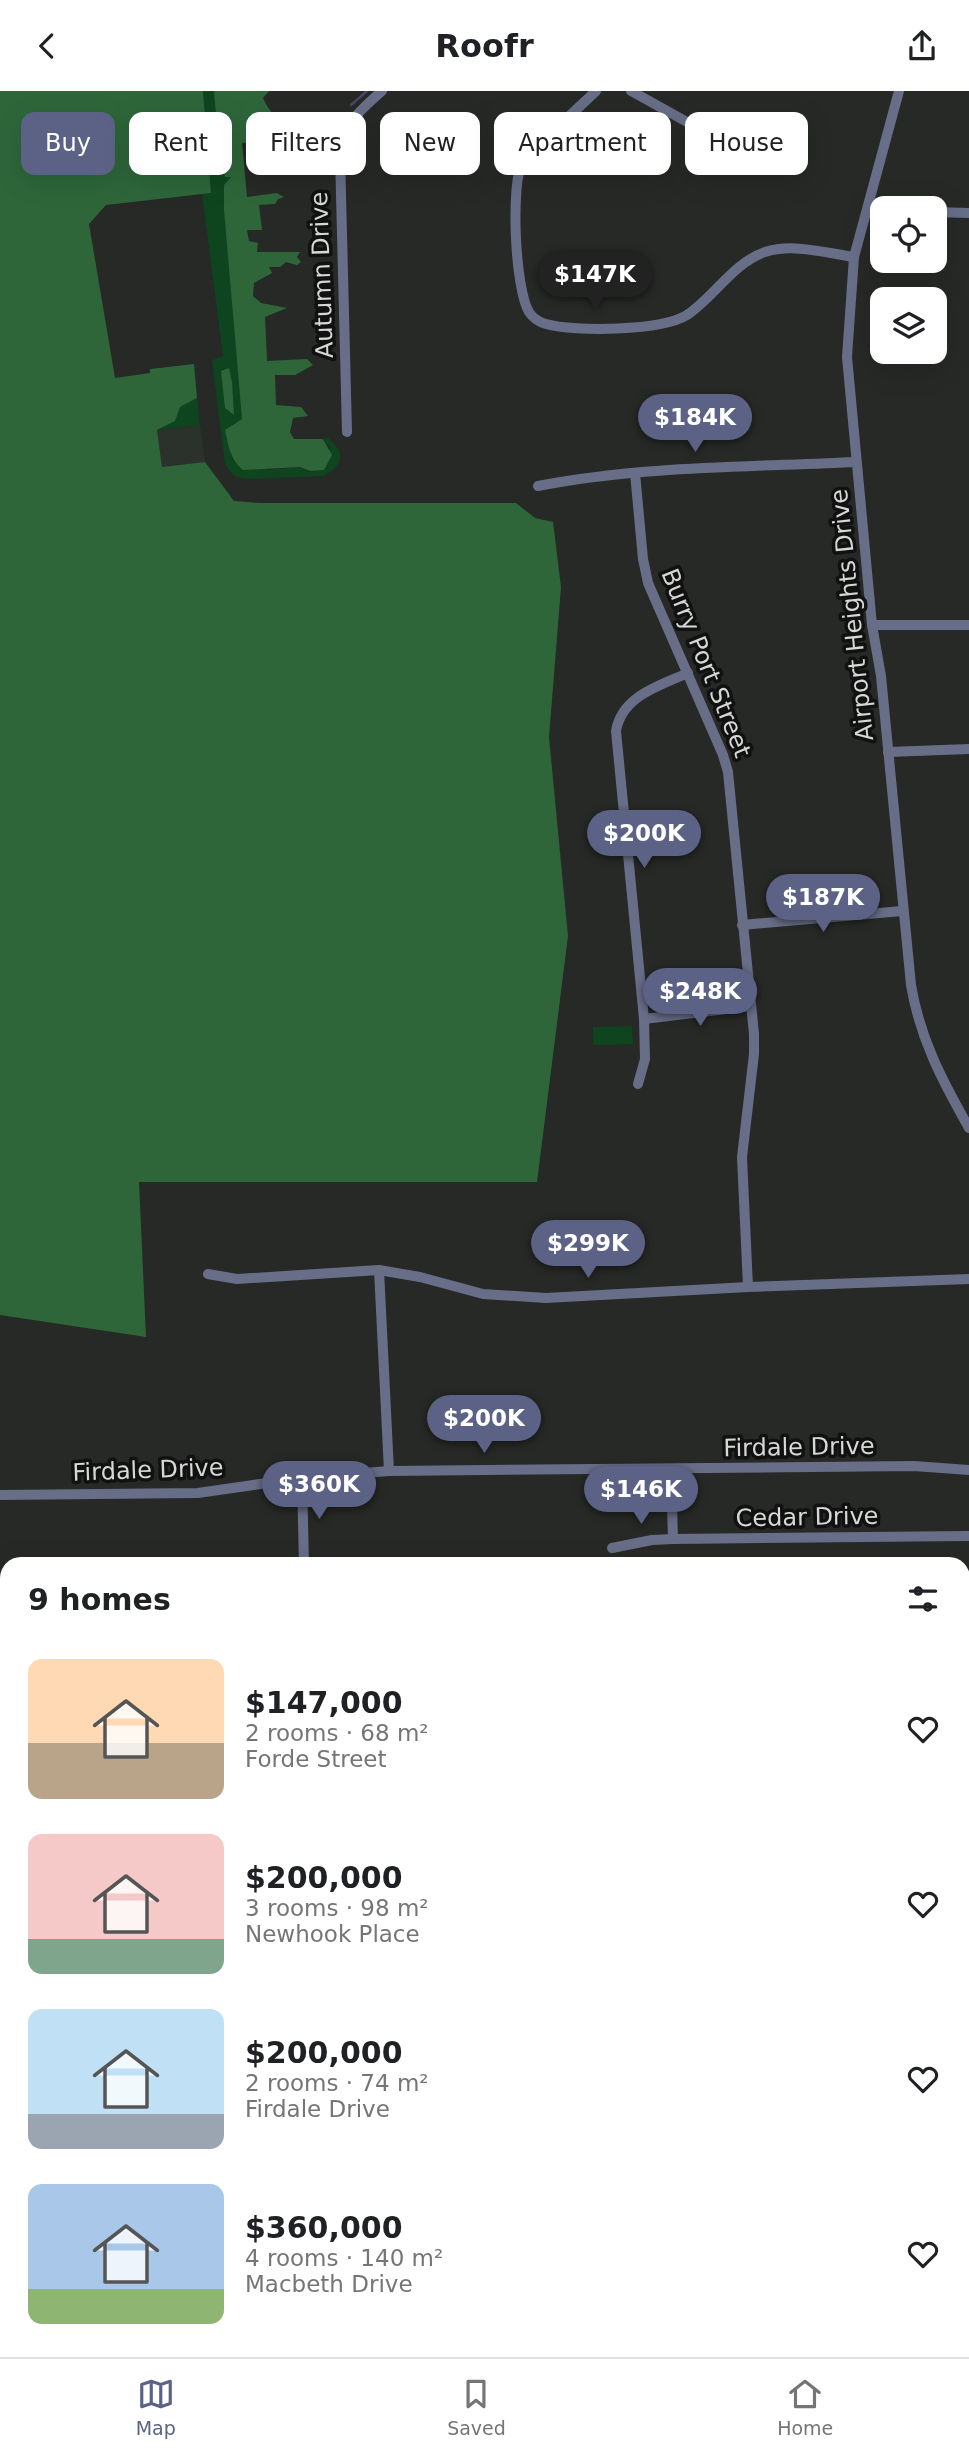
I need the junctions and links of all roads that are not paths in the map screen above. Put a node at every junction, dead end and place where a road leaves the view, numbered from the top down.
1 (382, 91) edge
2 (596, 91) edge
3 (631, 91) edge
4 (898, 91) edge
5 (685, 121) edge
6 (867, 211) joint
7 (947, 212) edge
8 (969, 213) edge
9 (855, 257) junction
10 (347, 432) dead end
11 (856, 463) junction
12 (635, 473) junction
13 (538, 486) dead end
14 (872, 625) junction
15 (969, 625) edge
16 (688, 673) junction
17 (969, 749) edge
18 (888, 752) junction
19 (902, 911) junction
20 (742, 925) junction
21 (751, 1006) junction
22 (644, 1019) junction
23 (638, 1084) dead end
24 (969, 1128) edge
25 (379, 1270) junction
26 (208, 1274) dead end
27 (969, 1279) edge
28 (748, 1287) junction
29 (671, 1470) junction
30 (969, 1470) edge
31 (388, 1471) junction
32 (302, 1478) junction
33 (0, 1495) edge
34 (969, 1536) edge
35 (673, 1539) junction
36 (612, 1548) dead end
37 (304, 1557) edge

1 - 10 street, Autumn Drive
2 - 9 street
3 - 5 street
4 - 6 street, Airport Heights Drive
6 - 9 street, Airport Heights Drive
7 - 8 street
9 - 11 street, Airport Heights Drive
11 - 12 street
11 - 14 street, Airport Heights Drive
12 - 13 street
12 - 16 street, Burry Port Street
14 - 15 street
14 - 18 street, Airport Heights Drive
16 - 20 street, Burry Port Street
16 - 22 street
17 - 18 street
18 - 19 street, Airport Heights Drive
19 - 20 street
19 - 24 street, Airport Heights Drive
20 - 21 street, Burry Port Street
21 - 22 street
21 - 28 street, Burry Port Street
22 - 23 street
25 - 26 street
25 - 28 street
25 - 31 street
27 - 28 street
29 - 30 street, Firdale Drive
29 - 31 street, Firdale Drive
29 - 35 street
31 - 32 street, Firdale Drive
32 - 33 street, Firdale Drive
32 - 37 street
34 - 35 street, Cedar Drive
35 - 36 street, Cedar Drive

